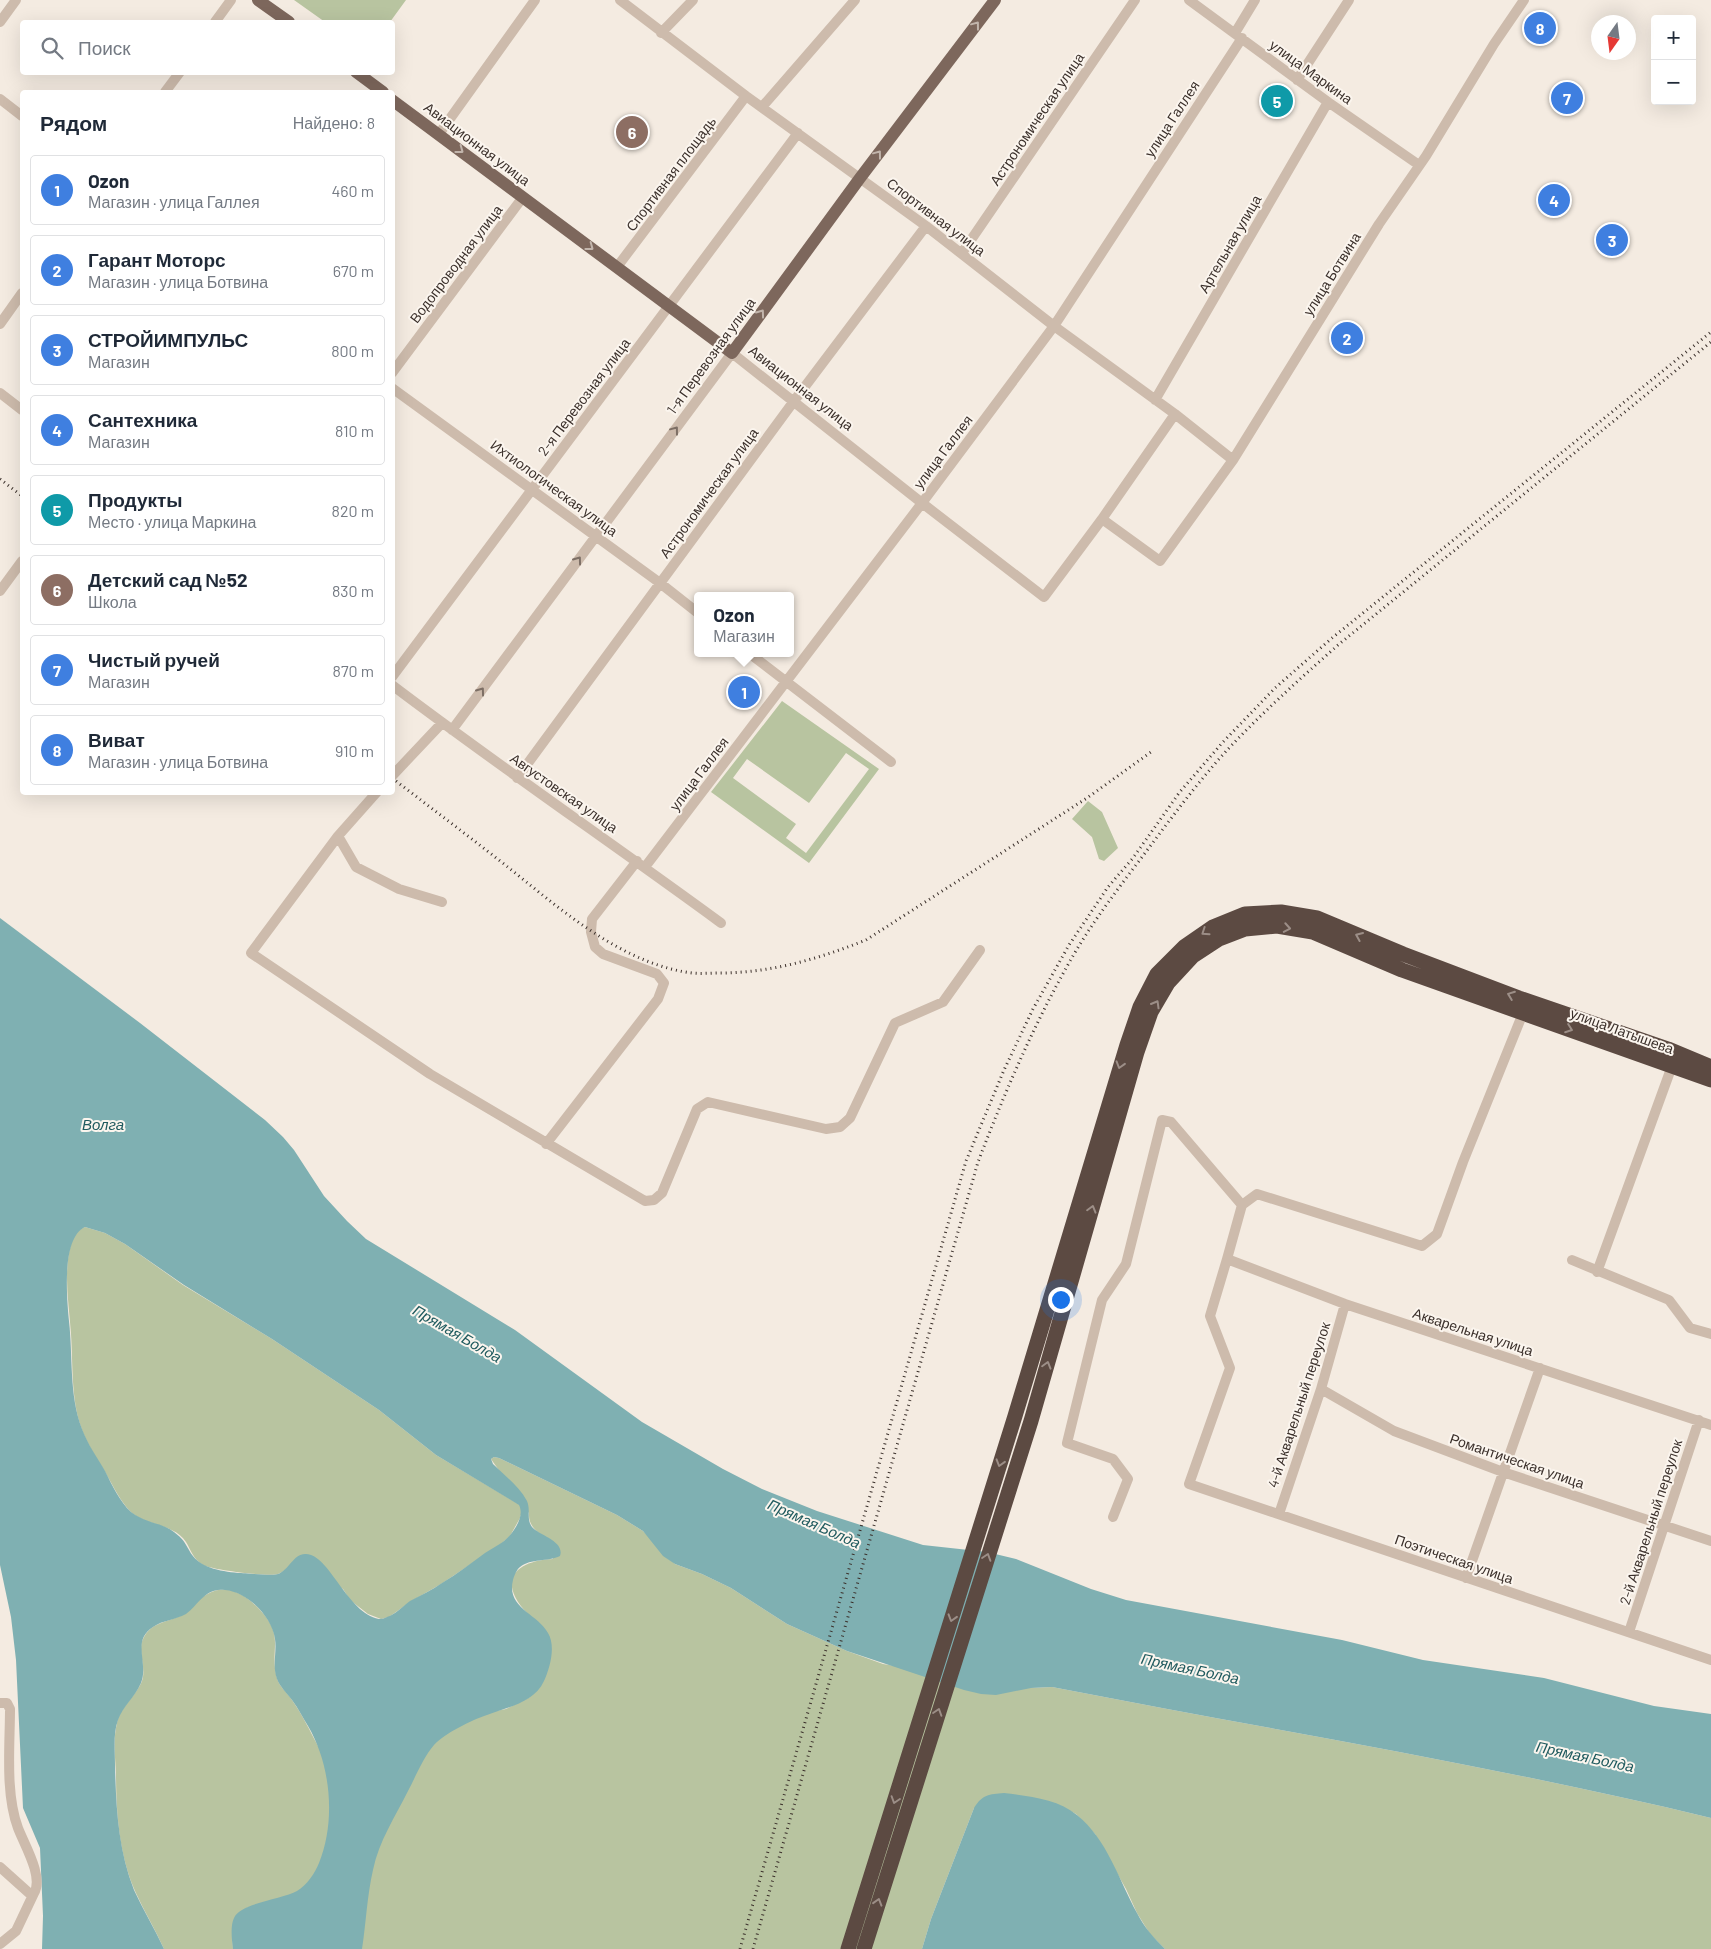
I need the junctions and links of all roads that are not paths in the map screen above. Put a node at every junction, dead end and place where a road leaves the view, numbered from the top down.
1 (16, 0) edge
2 (231, 0) edge
3 (258, 0) edge
4 (535, 0) edge
5 (620, 0) edge
6 (693, 0) edge
7 (855, 0) edge
8 (994, 0) edge
9 (1135, 0) edge
10 (1189, 0) edge
11 (1255, 0) edge
12 (1349, 0) edge
13 (1524, 0) edge
14 (216, 20) edge
15 (286, 20) edge
16 (0, 22) edge
17 (661, 33) junction
18 (1239, 35) junction
19 (178, 75) edge
20 (359, 75) edge
21 (1297, 80) junction
22 (166, 90) edge
23 (375, 90) edge
24 (746, 96) junction
25 (0, 99) edge
26 (395, 102) edge
27 (1328, 102) junction
28 (762, 107) junction
29 (20, 114) edge
30 (798, 133) junction
31 (439, 134) junction
32 (1419, 165) junction
33 (860, 178) junction
34 (523, 197) junction
35 (926, 226) junction
36 (962, 253) junction
37 (617, 268) junction
38 (20, 296) edge
39 (669, 307) junction
40 (0, 324) edge
41 (1054, 326) junction
42 (732, 353) junction
43 (395, 369) edge
44 (395, 390) edge
45 (0, 393) edge
46 (1155, 400) junction
47 (794, 401) junction
48 (20, 408) edge
49 (1175, 414) junction
50 (1233, 460) junction
51 (532, 490) junction
52 (922, 503) junction
53 (1102, 518) junction
54 (596, 536) junction
55 (20, 564) edge
56 (660, 583) junction
57 (0, 591) edge
58 (694, 609) edge
59 (754, 657) edge
60 (395, 673) edge
61 (786, 682) junction
62 (395, 687) edge
63 (442, 723) junction
64 (452, 730) junction
65 (891, 762) dead end
66 (395, 773) edge
67 (517, 778) junction
68 (374, 795) edge
69 (338, 836) junction
70 (641, 864) junction
71 (442, 902) dead end
72 (722, 923) dead end
73 (980, 950) dead end
74 (1523, 1012) junction
75 (1672, 1066) junction
76 (1711, 1067) edge
77 (1711, 1080) edge
78 (546, 1144) junction
79 (1242, 1205) junction
80 (1228, 1259) junction
81 (1572, 1260) dead end
82 (1597, 1272) junction
83 (1346, 1304) junction
84 (1711, 1334) edge
85 (1540, 1368) junction
86 (1321, 1389) junction
87 (1699, 1420) junction
88 (1711, 1424) edge
89 (1503, 1472) junction
90 (1279, 1514) junction
91 (1113, 1517) dead end
92 (1665, 1525) junction
93 (1711, 1541) edge
94 (1466, 1578) junction
95 (1629, 1632) junction
96 (1711, 1660) edge
97 (0, 1703) edge
98 (917, 1756) junction
99 (0, 1867) edge
100 (31, 1893) junction
101 (0, 1944) edge
102 (848, 1949) edge
103 (864, 1949) edge

1 - 16 street
2 - 14 street
3 - 15 main road
4 - 31 street
5 - 17 street, Спортивная улица
6 - 17 street
7 - 28 street
33 -> 8 main road, 1-я Перевозная улица
9 - 36 street, Астрономическая улица
10 - 18 street, улица Маркина
11 - 18 street, улица Галлея
12 - 21 street
13 - 32 street, улица Ботвина
17 - 24 street, Спортивная улица
18 - 21 street, улица Маркина
18 - 41 street, улица Галлея
19 - 22 street
20 - 23 main road
21 - 27 street, улица Маркина
24 - 28 street, Спортивная улица
24 - 37 street, Спортивная площадь
25 - 29 street
26 - 31 main road, Авиационная улица
27 - 32 street, улица Маркина
27 - 46 street, Артельная улица
28 - 30 street, Спортивная улица
30 - 33 street, Спортивная улица
30 - 39 street, 2-я Перевозная улица
31 -> 34 main road, Авиационная улица
32 - 50 street, улица Ботвина
33 - 35 street, Спортивная улица
42 -> 33 main road, 1-я Перевозная улица
34 -> 37 main road, Авиационная улица
34 - 43 street, Водопроводная улица
35 - 36 street, Спортивная улица
35 - 47 street, Астрономическая улица
36 - 41 street, Спортивная улица
37 - 39 main road, Авиационная улица
38 - 40 street
39 - 42 main road, Авиационная улица
39 - 51 street, 2-я Перевозная улица
41 - 46 street, Спортивная улица
41 - 52 street, улица Галлея
42 - 47 street, Авиационная улица
54 -> 42 street, 1-я Перевозная улица
44 - 51 street, Ихтиологическая улица
45 - 48 street
46 - 49 street, Спортивная улица
47 - 52 street, Авиационная улица
47 - 56 street, Астрономическая улица
49 - 50 street, Спортивная улица
49 - 53 street
50 - 53 street, улица Ботвина
51 - 54 street, Ихтиологическая улица
51 - 60 street, 2-я Перевозная улица
52 - 53 street, Авиационная улица
52 - 61 street, улица Галлея
54 - 56 street, Ихтиологическая улица
64 -> 54 street, 1-я Перевозная улица
55 - 57 street
56 - 58 street, Ихтиологическая улица
56 - 67 street, Астрономическая улица
59 - 61 street
61 - 65 street
61 - 70 street, улица Галлея
62 - 63 street, Августовская улица
63 - 64 street, Августовская улица
63 - 66 street
64 - 67 street, Августовская улица
67 - 70 street, Августовская улица
68 - 69 street
69 - 71 street
69 - 78 street
70 - 72 street, Августовская улица
70 - 78 street, улица Галлея
73 - 78 street
74 -> 75 highway, улица Латышева
74 - 79 street
98 -> 74 highway, улица Латышева
75 - 77 highway, улица Латышева
75 - 82 street
76 -> 98 highway, улица Латышева
79 - 80 street
79 - 91 street
80 - 83 street, Акварельная улица
80 - 90 street, Поэтическая улица
81 - 82 street
82 - 84 street
83 - 85 street, Акварельная улица
83 - 86 street, 4-й Акварельный переулок
85 - 87 street, Акварельная улица
85 - 89 street
86 - 89 street, Романтическая улица
86 - 90 street, 4-й Акварельный переулок
87 - 88 street, Акварельная улица
87 - 92 street, 2-й Акварельный переулок
89 - 92 street, Романтическая улица
89 - 94 street
90 - 94 street, Поэтическая улица
92 - 93 street, Романтическая улица
92 - 95 street, 2-й Акварельный переулок
94 - 95 street, Поэтическая улица
95 - 96 street, Поэтическая улица
97 - 100 street
98 -> 102 highway
103 -> 98 highway
99 - 100 street
100 - 101 street

